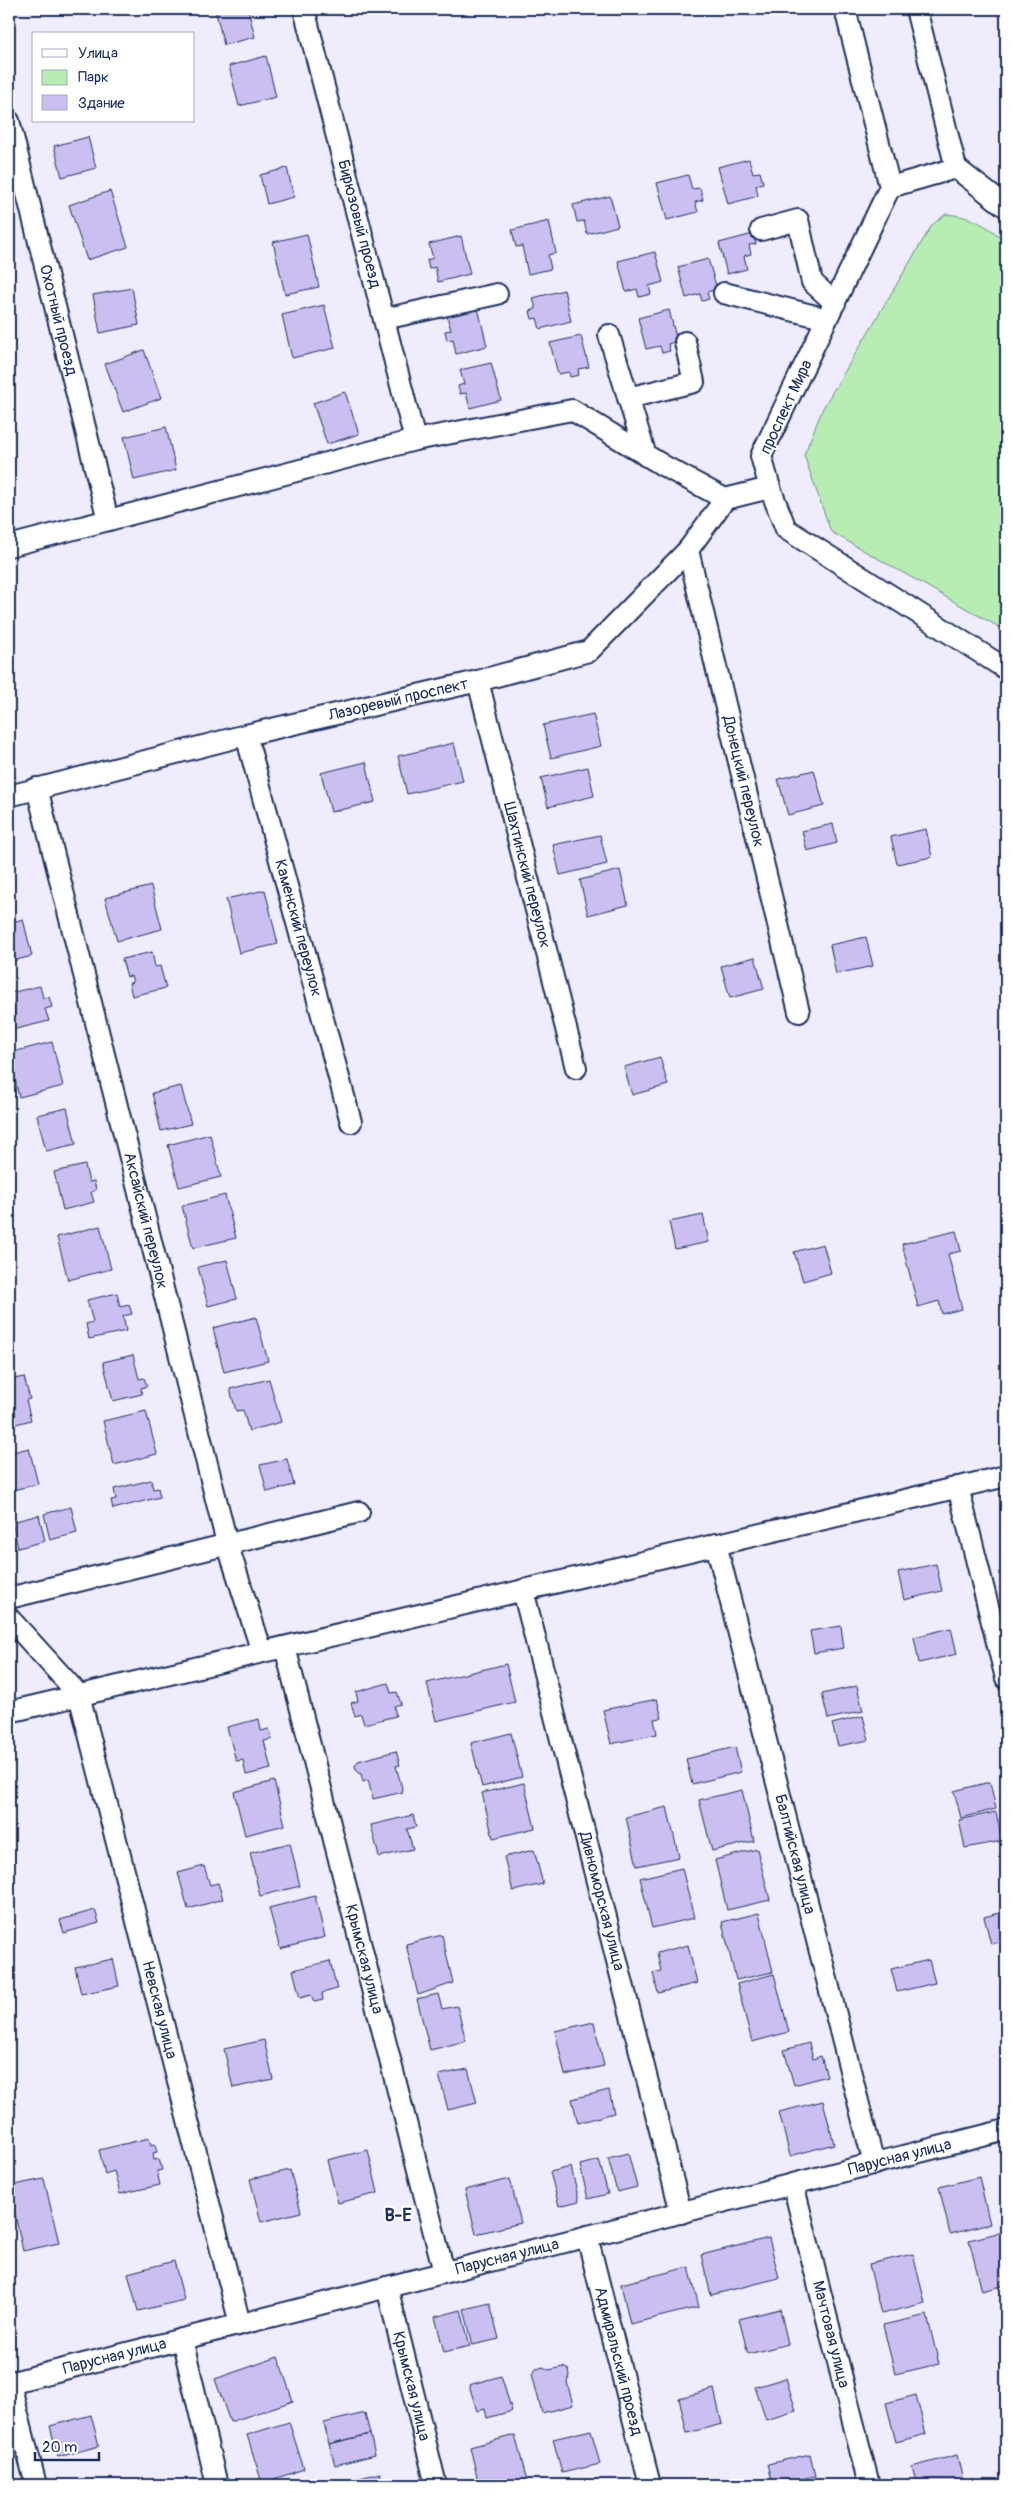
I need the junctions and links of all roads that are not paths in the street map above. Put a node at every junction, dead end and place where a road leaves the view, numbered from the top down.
1 (304, 9) edge
2 (845, 9) edge
3 (916, 9) edge
4 (9, 121) edge
5 (956, 168) junction
6 (890, 187) junction
7 (1006, 207) edge
8 (761, 230) dead end
9 (724, 293) dead end
10 (497, 294) dead end
11 (831, 311) junction
12 (384, 319) junction
13 (609, 335) dead end
14 (684, 342) dead end
15 (628, 398) junction
16 (415, 440) junction
17 (646, 456) junction
18 (770, 488) junction
19 (725, 498) junction
20 (108, 520) junction
21 (9, 546) edge
22 (688, 550) junction
23 (1006, 669) edge
24 (478, 681) junction
25 (246, 735) junction
26 (37, 788) junction
27 (9, 796) edge
28 (799, 1012) dead end
29 (576, 1068) dead end
30 (351, 1122) dead end
31 (1006, 1476) edge
32 (958, 1487) junction
33 (359, 1512) dead end
34 (227, 1543) junction
35 (716, 1544) junction
36 (523, 1590) junction
37 (9, 1598) edge
38 (9, 1618) edge
39 (284, 1647) junction
40 (262, 1652) junction
41 (1006, 1678) edge
42 (79, 1695) junction
43 (9, 1712) edge
44 (1006, 2130) edge
45 (874, 2164) junction
46 (793, 2184) junction
47 (681, 2212) junction
48 (587, 2236) junction
49 (444, 2272) junction
50 (387, 2287) junction
51 (240, 2324) junction
52 (182, 2339) junction
53 (9, 2382) edge
54 (36, 2485) edge
55 (217, 2485) edge
56 (436, 2485) edge
57 (650, 2485) edge
58 (870, 2485) edge

1 - 12 street, Бирюзовый проезд
2 - 6 street
3 - 5 street
4 - 20 street, Охотный проезд
5 - 6 street
5 - 7 street
6 - 11 street, проспект Мира
8 - 11 street
9 - 11 street
10 - 12 street
11 - 18 street, проспект Мира
12 - 16 street, Бирюзовый проезд
13 - 15 street
14 - 15 street
15 - 17 street
16 - 17 street
16 - 20 street
17 - 19 street
18 - 19 street
18 - 23 street, проспект Мира
19 - 22 street, Лазоревый проспект
20 - 21 street
22 - 24 street, Лазоревый проспект
22 - 28 street, Донецкий переулок
24 - 25 street, Лазоревый проспект
24 - 29 street, Шахтинский переулок
25 - 26 street, Лазоревый проспект
25 - 30 street, Каменский переулок
26 - 27 street, Лазоревый проспект
26 - 34 street, Аксайский переулок
31 - 32 street
32 - 35 street
32 - 41 street
33 - 34 street
34 - 37 street
34 - 40 street, Аксайский переулок
35 - 36 street
35 - 45 street, Балтийская улица
36 - 39 street
36 - 47 street, Дивноморская улица
38 - 42 street
39 - 40 street
39 - 49 street, Крымская улица
40 - 42 street
42 - 43 street
42 - 51 street, Невская улица
44 - 45 street, Парусная улица
45 - 46 street, Парусная улица
46 - 47 street, Парусная улица
46 - 58 street, Мачтовая улица
47 - 48 street, Парусная улица
48 - 49 street, Парусная улица
48 - 57 street, Адмиральский проезд
49 - 50 street, Парусная улица
50 - 51 street, Парусная улица
50 - 56 street, Крымская улица
51 - 52 street, Парусная улица
52 - 53 street, Парусная улица
52 - 55 street
53 - 54 street

